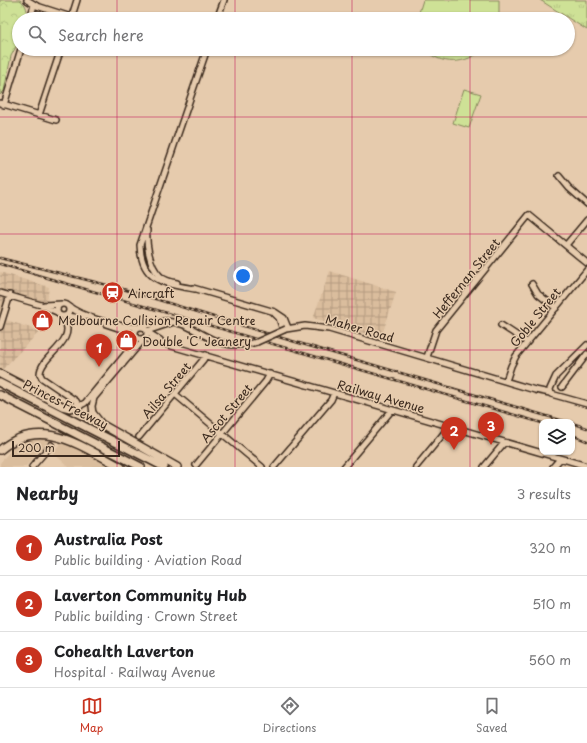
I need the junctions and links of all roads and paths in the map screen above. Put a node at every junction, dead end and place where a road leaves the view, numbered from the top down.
1 (27, 0) edge
2 (77, 0) edge
3 (224, 0) edge
4 (34, 5) junction
5 (32, 12) edge
6 (54, 12) edge
7 (73, 12) edge
8 (220, 12) edge
9 (19, 56) edge
10 (59, 56) edge
11 (205, 56) edge
12 (2, 104) edge
13 (39, 115) junction
14 (56, 120) dead end
15 (559, 176) dead end
16 (587, 204) edge
17 (587, 220) edge
18 (148, 225) junction
19 (566, 245) junction
20 (152, 259) junction
21 (143, 262) junction
22 (587, 263) edge
23 (587, 270) edge
24 (532, 284) dead end
25 (195, 289) junction
26 (0, 292) edge
27 (10, 295) junction
28 (40, 305) junction
29 (65, 305) junction
30 (556, 308) junction
31 (57, 312) junction
32 (65, 317) junction
33 (174, 323) junction
34 (501, 325) dead end
35 (0, 327) edge
36 (139, 327) junction
37 (285, 329) junction
38 (147, 332) junction
39 (136, 336) junction
40 (144, 338) junction
41 (527, 342) junction
42 (170, 345) junction
43 (587, 345) edge
44 (587, 354) edge
45 (206, 355) junction
46 (427, 357) junction
47 (122, 362) junction
48 (0, 374) edge
49 (270, 374) junction
50 (506, 380) junction
51 (0, 383) edge
52 (551, 388) junction
53 (562, 388) junction
54 (99, 389) junction
55 (334, 393) junction
56 (175, 394) junction
57 (0, 395) edge
58 (558, 396) junction
59 (587, 404) edge
60 (79, 406) junction
61 (392, 410) junction
62 (93, 414) joint
63 (449, 427) junction
64 (222, 433) junction
65 (139, 437) dead end
66 (504, 443) junction
67 (51, 445) dead end
68 (0, 450) edge
69 (560, 459) junction
70 (196, 465) dead end
71 (587, 466) edge
72 (32, 467) edge
73 (121, 467) edge
74 (141, 467) edge
75 (164, 467) edge
76 (176, 467) edge
77 (262, 467) edge
78 (274, 467) edge
79 (344, 467) edge
80 (416, 467) edge
81 (484, 467) edge
82 (554, 467) edge

1 - 4 street
2 - 7 street
3 - 8 street
4 - 5 street
4 - 6 street
9 - 12 street
10 - 13 street
11 - 18 street
12 - 13 street
13 - 14 street
15 - 16 street
17 - 19 street
18 - 20 street
18 - 21 street
19 - 22 street
19 - 46 street, Heffernan Street
20 - 21 street
20 - 25 street
21 - 25 street
23 - 30 street, Goble Street
24 - 30 street
25 - 37 street
26 - 27 street
27 - 28 street
27 - 35 street
28 - 29 street
28 - 31 street
29 - 31 street
29 - 32 street
29 - 36 street
30 - 41 street, Goble Street
31 - 32 street
32 - 39 street
32 - 60 street
33 - 36 street, Maher Road
33 - 37 street, Maher Road, bridge
33 - 38 street
34 - 41 street
36 - 38 street
36 - 39 street
37 - 46 street, Maher Road
38 - 40 street
38 - 42 street, Railway Avenue
39 - 40 street
39 - 47 street
40 - 42 street, Railway Avenue
40 - 47 street
41 - 50 street, Goble Street
42 - 45 street, Railway Avenue
43 - 52 street
44 - 53 street
45 - 49 street, Railway Avenue
45 - 56 street, Ailsa Street
46 - 50 street, Maher Road
47 - 54 street
48 - 60 highway
49 - 55 street, Railway Avenue
49 - 64 street, Ascot Street
50 - 52 street, Maher Road
51 - 75 highway, Princes Freeway
52 - 53 street, Maher Road
52 - 58 street
53 - 58 street
53 - 59 street
54 - 60 street
54 - 62 street
55 - 61 street, Railway Avenue
55 - 78 street
56 - 64 street
56 - 65 street, Ailsa Street
57 - 74 highway, Princes Freeway
58 - 59 street
61 - 63 street, Railway Avenue
61 - 79 street
62 - 76 highway
63 - 66 street, Railway Avenue
63 - 80 street
64 - 70 street, Ascot Street
64 - 77 street
66 - 69 street, Railway Avenue
66 - 81 street
67 - 72 street
68 - 73 highway
69 - 71 street, Railway Avenue
69 - 82 street

